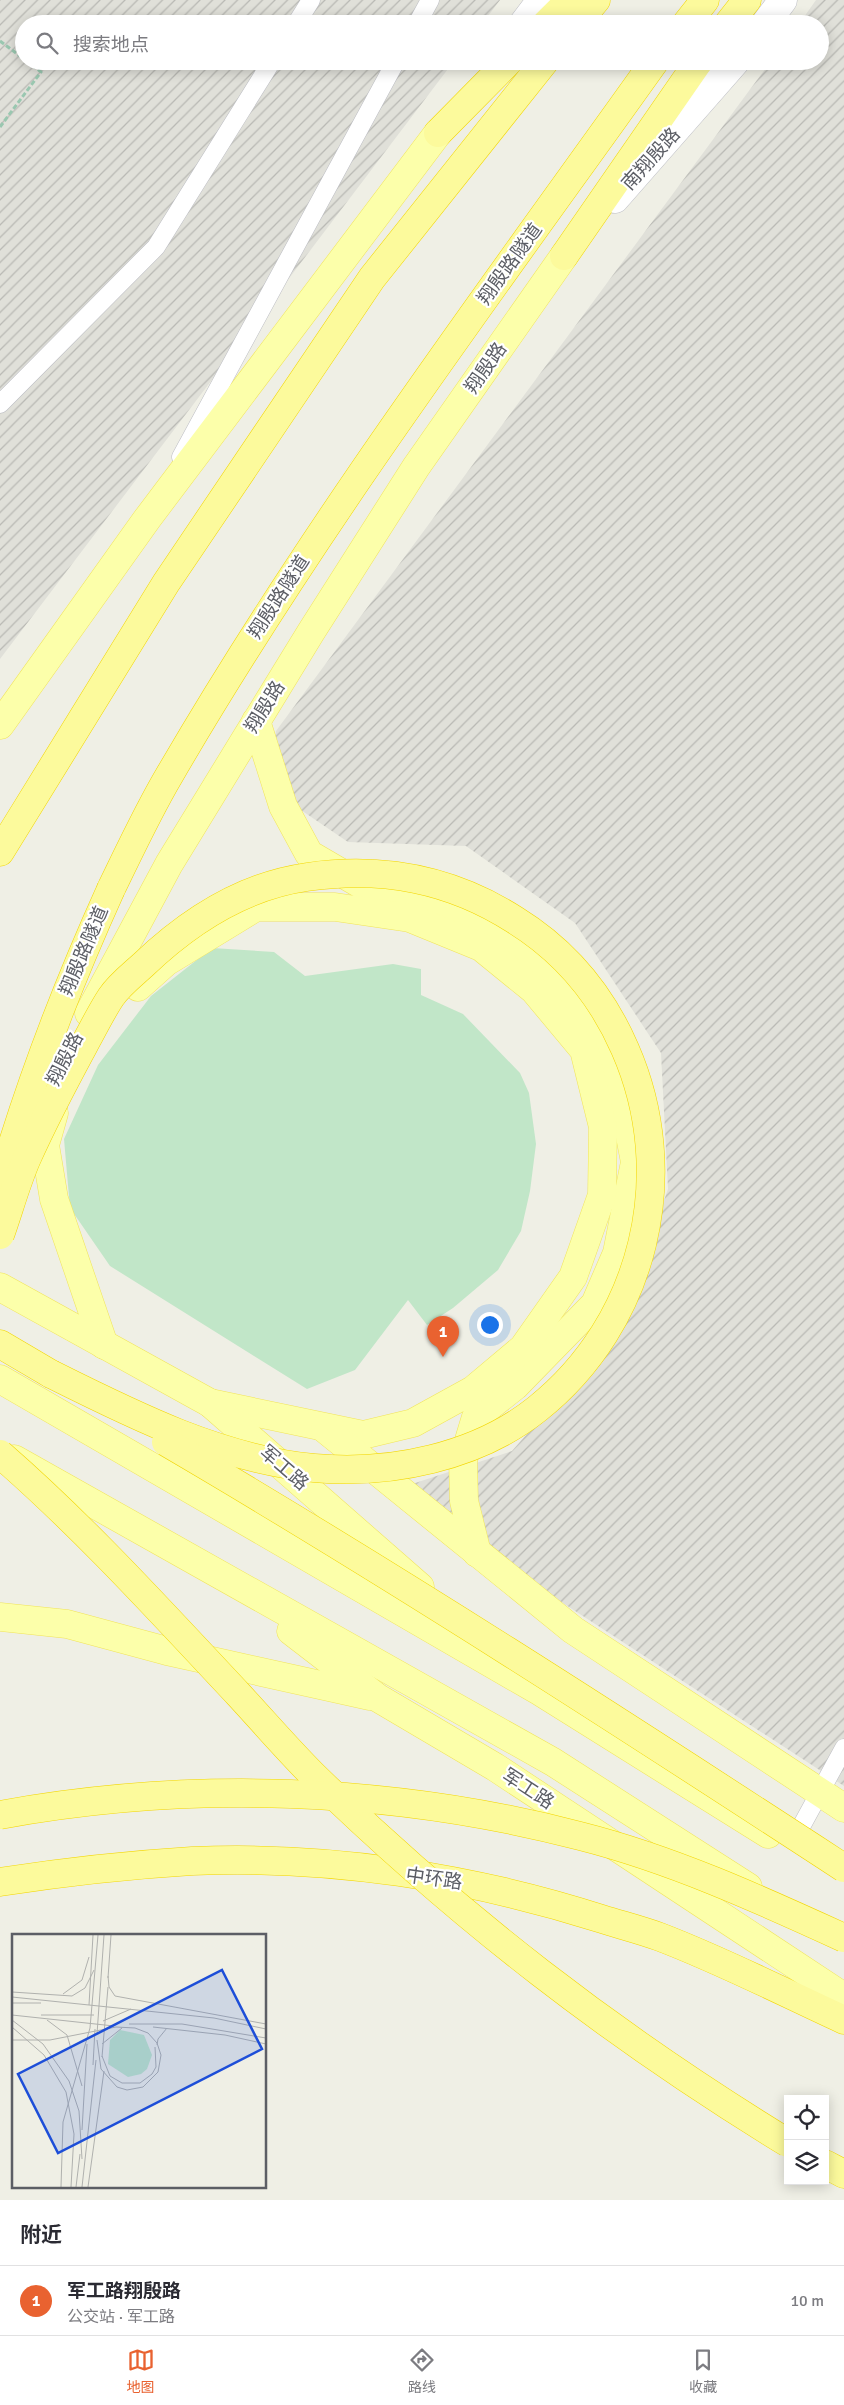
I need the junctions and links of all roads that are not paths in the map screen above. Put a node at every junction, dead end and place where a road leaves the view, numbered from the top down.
1 (311, 0) edge
2 (430, 0) edge
3 (541, 0) edge
4 (570, 0) edge
5 (596, 0) edge
6 (706, 0) edge
7 (747, 0) edge
8 (784, 0) edge
9 (302, 15) edge
10 (422, 15) edge
11 (530, 15) edge
12 (555, 15) edge
13 (584, 15) edge
14 (694, 15) edge
15 (735, 15) edge
16 (772, 15) edge
17 (266, 70) edge
18 (391, 70) edge
19 (487, 70) edge
20 (500, 70) edge
21 (538, 70) edge
22 (649, 70) edge
23 (693, 70) edge
24 (728, 70) edge
25 (438, 133) junction
26 (564, 256) junction
27 (0, 404) edge
28 (147, 519) junction
29 (256, 721) junction
30 (0, 725) edge
31 (0, 852) edge
32 (72, 1047) junction
33 (0, 1179) edge
34 (0, 1186) edge
35 (0, 1235) edge
36 (0, 1287) edge
37 (0, 1344) edge
38 (104, 1344) junction
39 (50, 1374) junction
40 (0, 1379) edge
41 (210, 1404) junction
42 (320, 1425) junction
43 (0, 1453) edge
44 (477, 1553) junction
45 (218, 1574) junction
46 (0, 1617) edge
47 (539, 1691) junction
48 (378, 1698) junction
49 (844, 1748) edge
50 (820, 1792) junction
51 (844, 1808) edge
52 (0, 1815) edge
53 (796, 1836) junction
54 (844, 1868) edge
55 (0, 1882) edge
56 (844, 1882) edge
57 (844, 1938) edge
58 (844, 1948) edge
59 (844, 1997) edge
60 (844, 2020) edge
61 (784, 2141) edge
62 (829, 2166) edge
63 (844, 2174) edge

1 - 9 lane
2 - 10 lane
3 - 11 main road
4 - 12 highway
5 - 13 highway
6 - 14 highway
7 - 15 highway
8 - 16 main road
17 - 27 lane
18 - 28 lane
19 - 25 main road
20 - 25 highway
21 - 31 highway
22 - 34 highway, 翔殷路隧道, bridge
23 - 26 highway
24 - 26 main road, 南翔殷路
25 - 28 main road
26 - 29 main road, 翔殷路
28 - 30 main road
29 - 32 main road, 翔殷路
29 - 44 main road
32 - 33 main road, 翔殷路
32 - 38 main road
32 - 42 main road
35 - 39 highway, bridge
36 - 38 main road, 军工路
37 - 39 highway
38 - 41 main road, 军工路
39 - 53 highway, bridge
40 - 47 main road, 军工路
41 - 42 main road
41 - 47 main road, 军工路
42 - 44 main road
43 - 45 main road, 军工路
43 - 61 highway, bridge
44 - 50 main road
45 - 48 main road, 军工路
45 - 58 main road, 军工路
46 - 48 main road
47 - 56 main road, 军工路
48 - 59 main road, 军工路
49 - 50 lane
50 - 51 main road
50 - 53 lane
52 - 57 highway, bridge
53 - 54 highway, bridge
55 - 60 highway, 中环路, bridge
62 - 63 highway

